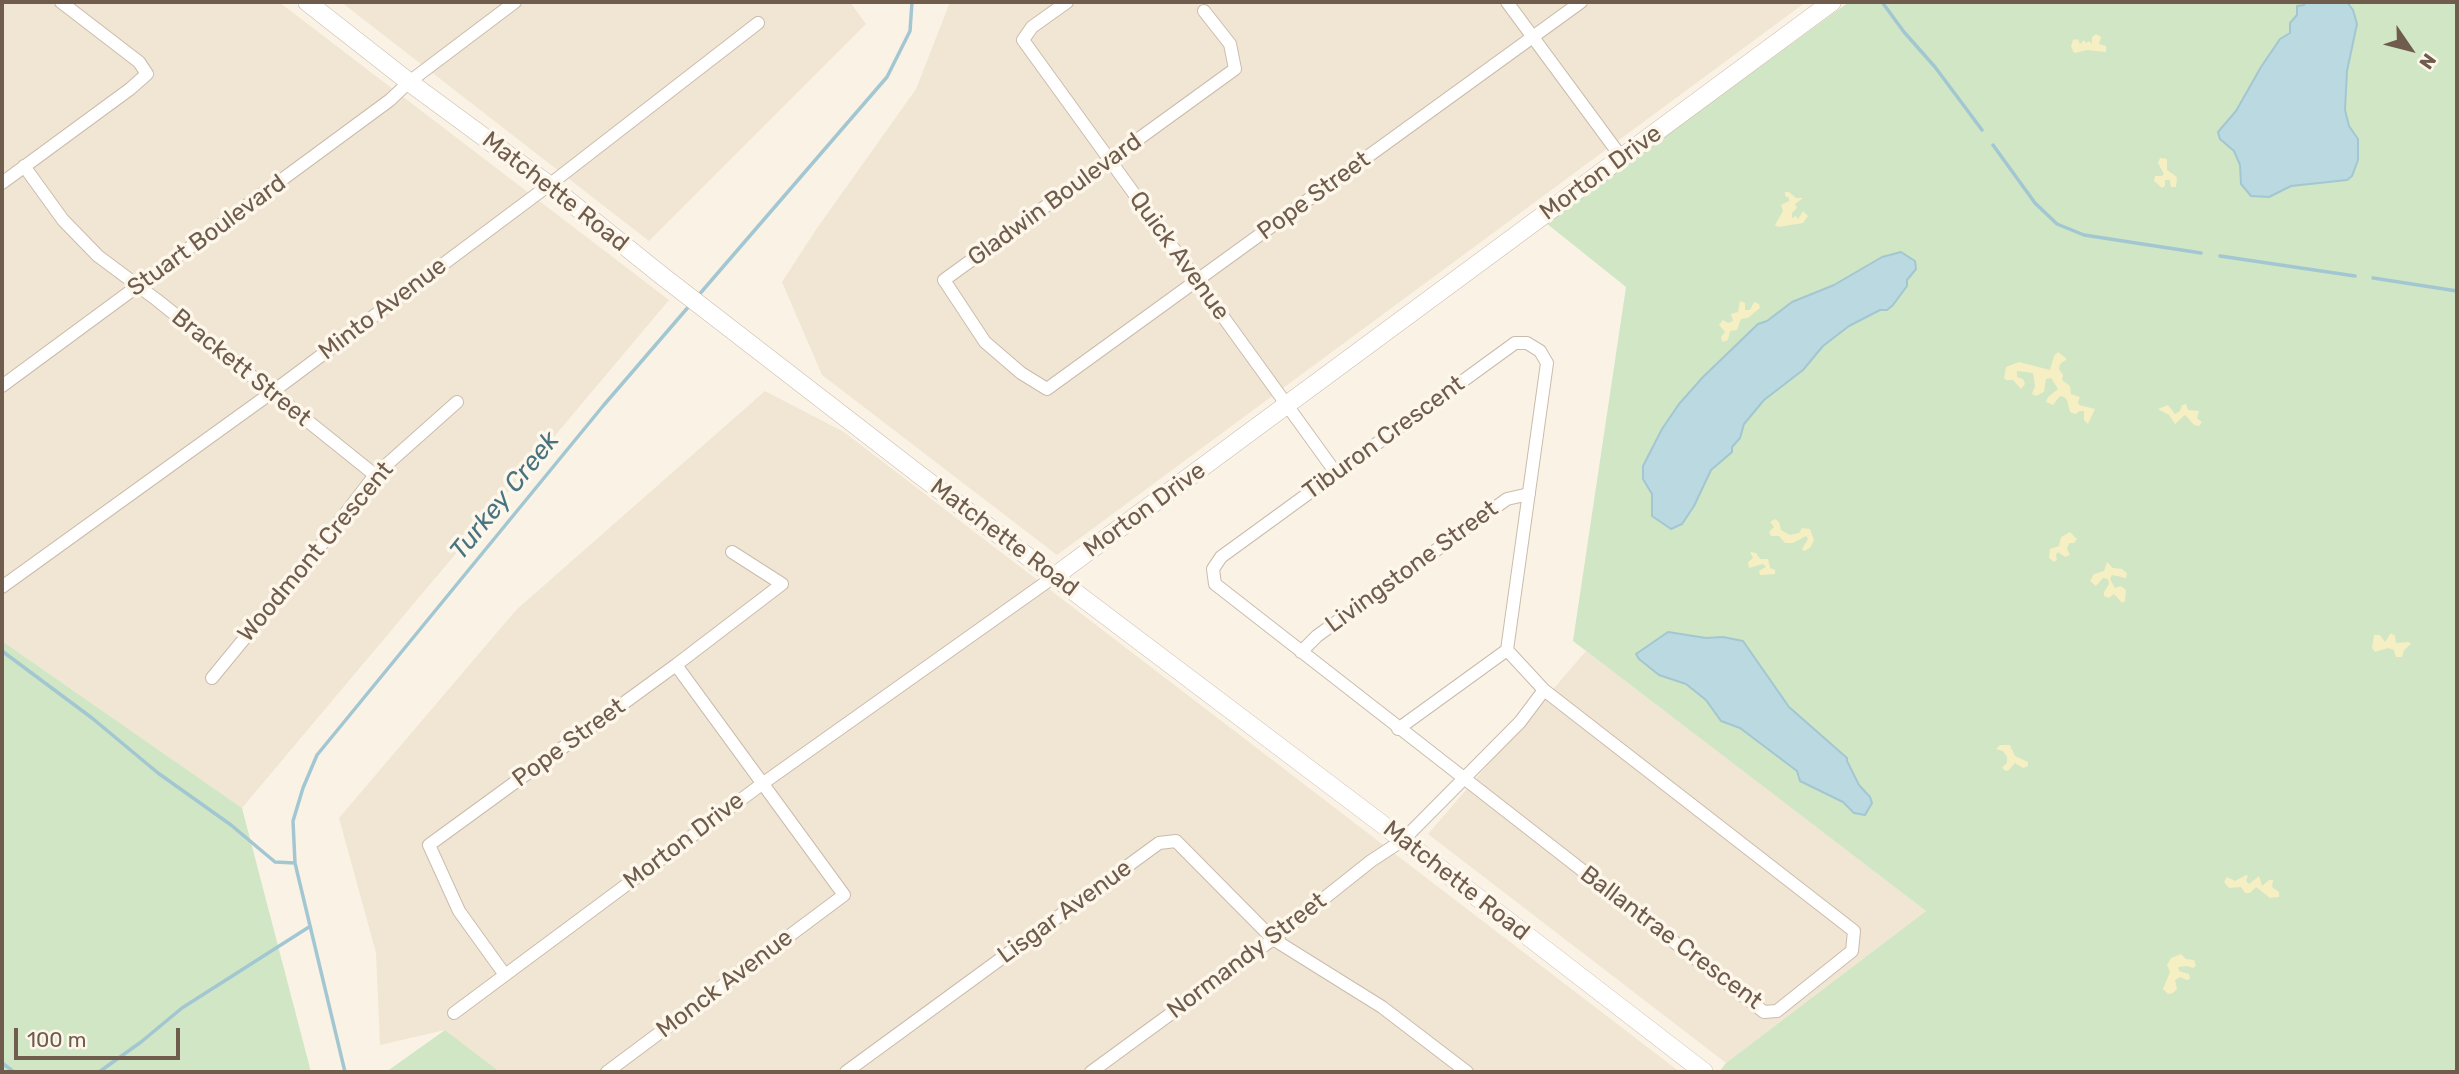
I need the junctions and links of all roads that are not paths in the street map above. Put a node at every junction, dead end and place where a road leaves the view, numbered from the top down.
1 (61, 2) edge
2 (307, 2) edge
3 (515, 2) edge
4 (1068, 2) edge
5 (1507, 2) edge
6 (1581, 2) edge
7 (1832, 2) edge
8 (1204, 11) dead end
9 (758, 23) dead end
10 (1532, 36) junction
11 (409, 82) junction
12 (1622, 158) junction
13 (1109, 161) junction
14 (24, 166) junction
15 (2, 183) edge
16 (549, 186) junction
17 (1198, 281) junction
18 (139, 286) junction
19 (2, 386) edge
20 (1046, 389) joint
21 (271, 393) junction
22 (457, 402) dead end
23 (1288, 404) junction
24 (1336, 473) junction
25 (375, 475) junction
26 (1529, 494) junction
27 (732, 552) dead end
28 (1055, 576) junction
29 (2, 587) edge
30 (1507, 650) junction
31 (1301, 652) junction
32 (676, 665) junction
33 (212, 678) dead end
34 (1544, 690) junction
35 (1398, 729) junction
36 (1464, 780) junction
37 (762, 783) junction
38 (1403, 840) junction
39 (1273, 939) junction
40 (505, 975) junction
41 (454, 1013) dead end
42 (607, 1072) edge
43 (846, 1072) edge
44 (1091, 1072) edge
45 (1467, 1072) edge
46 (1704, 1072) edge

1 - 14 street
2 - 11 street, Matchette Road
3 - 11 street, Stuart Boulevard
4 - 13 street, Quick Avenue
5 - 10 street
6 - 10 street, Pope Street
7 - 12 street, Morton Drive
8 - 13 street, Gladwin Boulevard
9 - 16 street, Minto Avenue
10 - 12 street
10 - 17 street, Pope Street
11 - 16 street, Matchette Road
11 - 18 street, Stuart Boulevard
12 - 23 street, Morton Drive
13 - 17 street, Quick Avenue
13 - 20 street, Gladwin Boulevard
14 - 15 street
14 - 18 street, Brackett Street
16 - 21 street, Minto Avenue
16 - 28 street, Matchette Road
17 - 20 street, Pope Street
17 - 23 street, Quick Avenue
18 - 19 street, Stuart Boulevard
18 - 21 street, Brackett Street
21 - 25 street, Brackett Street
21 - 29 street, Minto Avenue
22 - 25 street, Woodmont Crescent
23 - 24 street, Quick Avenue
23 - 28 street, Morton Drive
24 - 26 street, Tiburon Crescent
24 - 31 street, Tiburon Crescent
25 - 33 street, Woodmont Crescent
26 - 30 street, Tiburon Crescent
26 - 31 street, Livingstone Street
27 - 32 street, Pope Street
28 - 37 street, Morton Drive
28 - 38 street, Matchette Road
30 - 34 street
30 - 35 street
31 - 35 street, Tiburon Crescent
32 - 37 street
32 - 40 street, Pope Street
34 - 36 street, Normandy Street
34 - 36 street, Ballantrae Crescent
35 - 36 street, Tiburon Crescent
36 - 38 street, Normandy Street
37 - 40 street, Morton Drive
37 - 42 street, Monck Avenue
38 - 39 street, Normandy Street
38 - 46 street, Matchette Road
39 - 43 street, Lisgar Avenue
39 - 44 street, Normandy Street
39 - 45 street
40 - 41 street, Morton Drive

